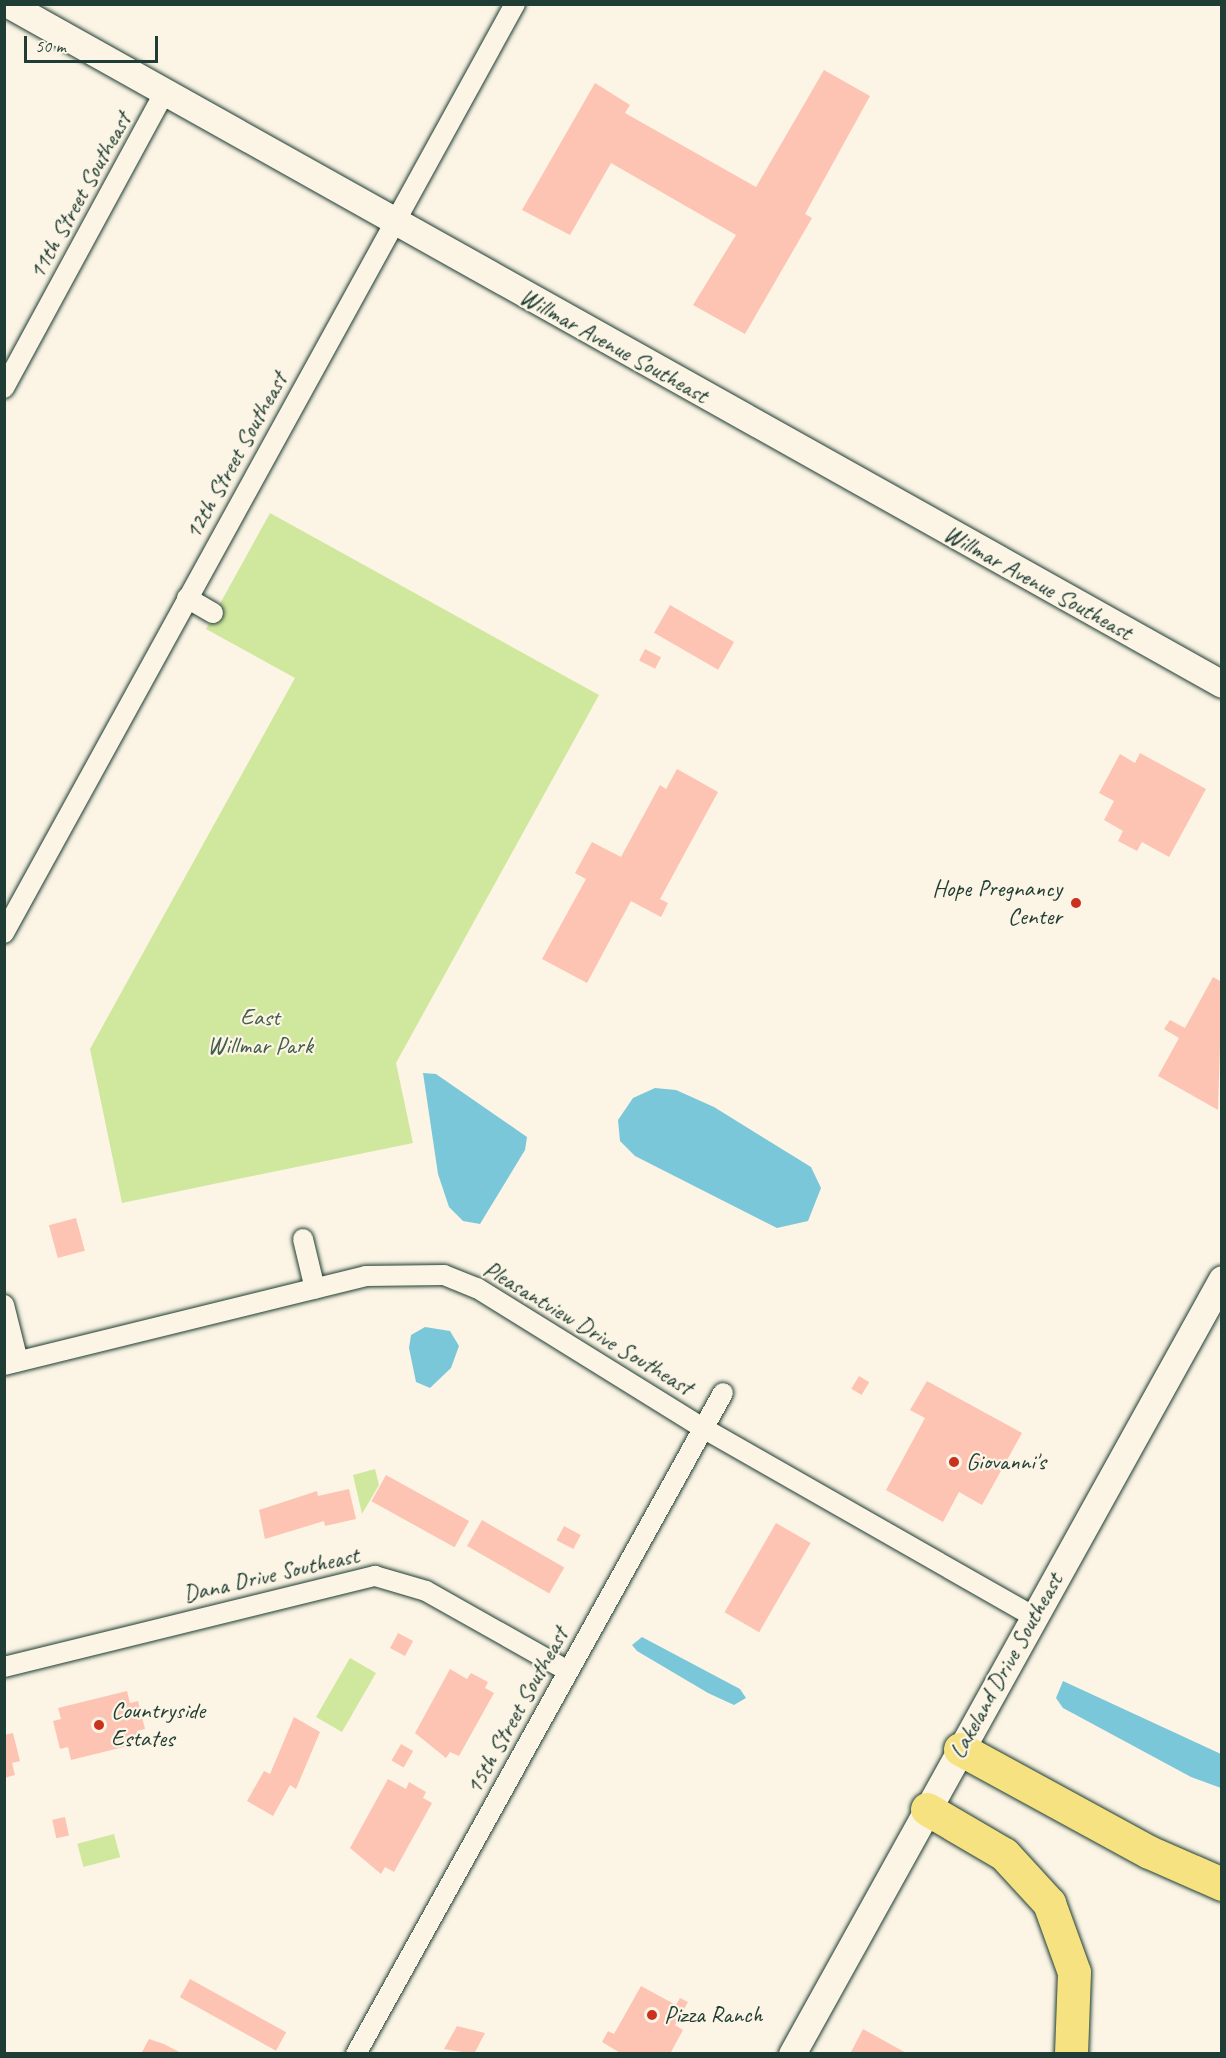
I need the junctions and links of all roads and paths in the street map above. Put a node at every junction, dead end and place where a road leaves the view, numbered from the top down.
1 (8, 4) edge
2 (515, 4) edge
3 (165, 92) junction
4 (393, 221) junction
5 (4, 388) edge
6 (187, 598) junction
7 (213, 613) dead end
8 (1221, 684) edge
9 (4, 933) edge
10 (303, 1239) dead end
11 (1221, 1279) edge
12 (315, 1288) junction
13 (4, 1305) edge
14 (11, 1363) edge
15 (723, 1393) dead end
16 (703, 1428) junction
17 (1033, 1616) junction
18 (4, 1667) edge
19 (568, 1671) junction
20 (960, 1749) junction
21 (927, 1809) junction
22 (1221, 1884) edge
23 (356, 2054) edge
24 (792, 2054) edge
25 (1071, 2054) edge

1 - 3 main road, Willmar Avenue Southeast
2 - 4 street, 12th Street Southeast
3 - 4 main road, Willmar Avenue Southeast
3 - 5 street, 11th Street Southeast
4 - 6 street, 12th Street Southeast
4 - 8 main road, Willmar Avenue Southeast
6 - 7 street
6 - 9 street, 12th Street Southeast
10 - 12 street
11 - 17 main road, Lakeland Drive Southeast
12 - 14 street, Pleasantview Drive Southeast
12 - 16 street, Pleasantview Drive Southeast
13 - 14 street
15 - 16 street, 15th Street Southeast
16 - 17 street, Pleasantview Drive Southeast
16 - 19 street, 15th Street Southeast
17 - 20 main road, Lakeland Drive Southeast
18 - 19 street, Dana Drive Southeast
19 - 23 street, 15th Street Southeast
20 - 21 main road, Lakeland Drive Southeast
20 - 22 highway
21 - 24 main road, Lakeland Drive Southeast
21 - 25 highway

